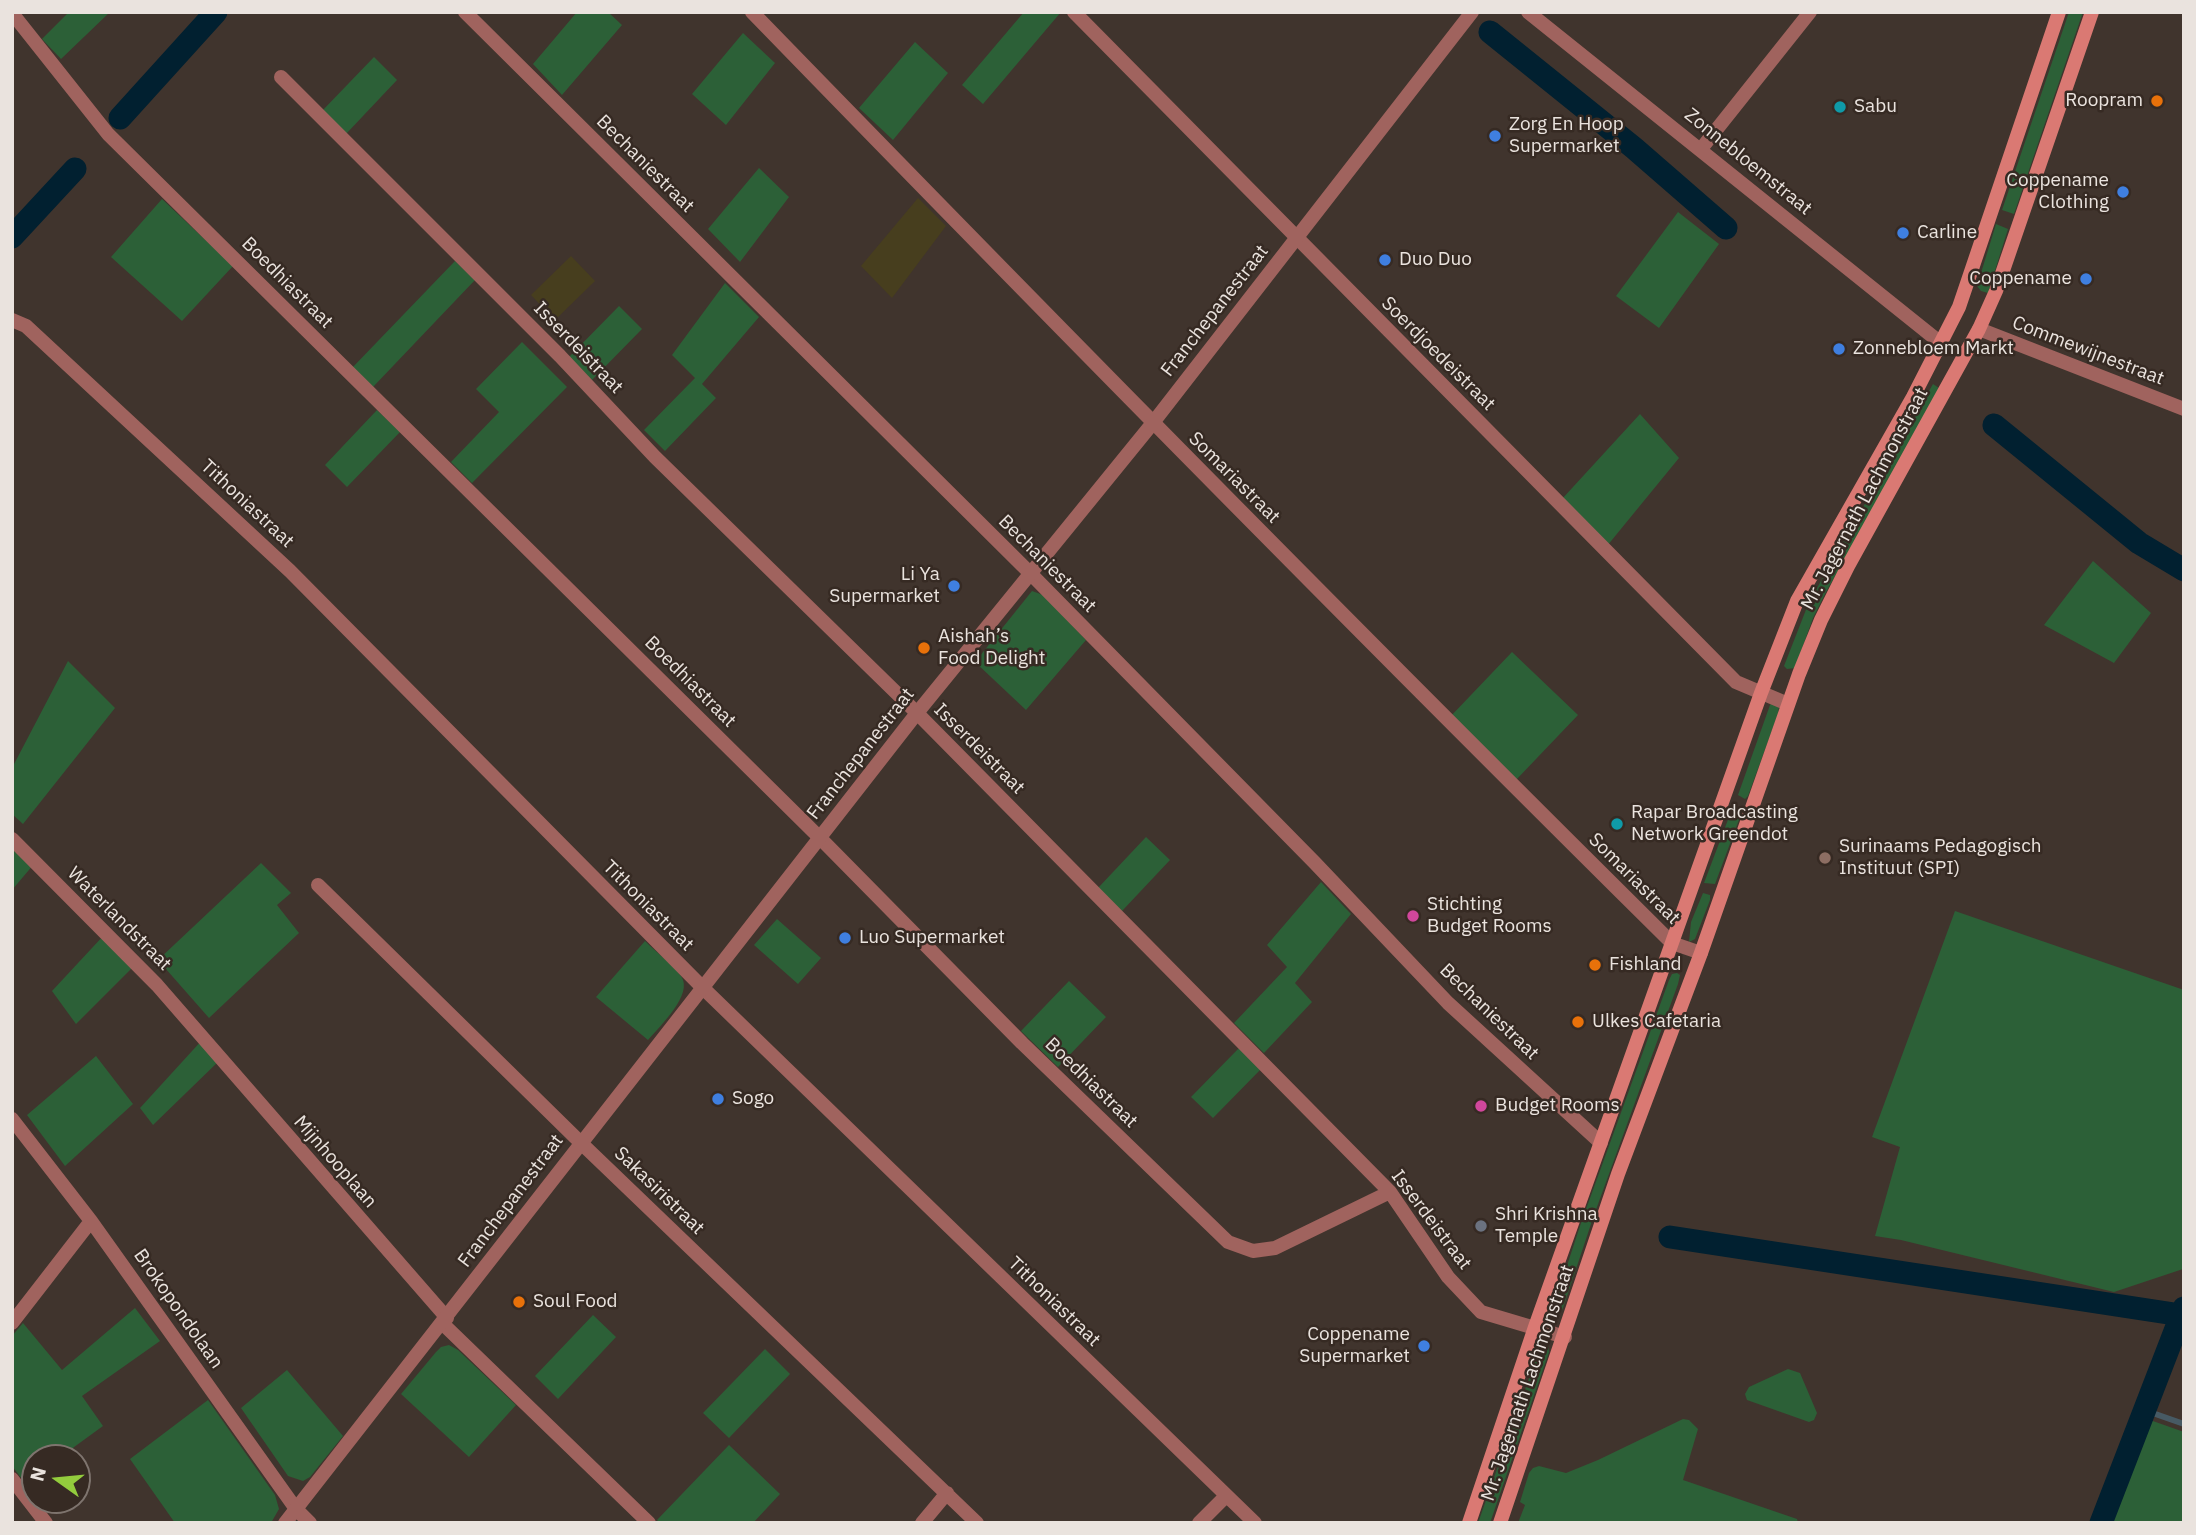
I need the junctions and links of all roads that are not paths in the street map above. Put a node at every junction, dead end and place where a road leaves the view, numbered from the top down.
1 (465, 12) edge
2 (752, 12) edge
3 (1074, 12) edge
4 (1472, 12) edge
5 (1528, 12) edge
6 (1810, 12) edge
7 (2059, 12) edge
8 (2092, 12) edge
9 (12, 13) edge
10 (281, 77) dead end
11 (1701, 149) junction
12 (1296, 238) junction
13 (12, 320) edge
14 (1979, 328) junction
15 (1942, 344) junction
16 (2184, 409) edge
17 (1152, 424) junction
18 (1031, 574) junction
19 (1761, 693) junction
20 (1788, 704) junction
21 (917, 713) junction
22 (820, 838) junction
23 (12, 839) edge
24 (318, 885) dead end
25 (1672, 943) junction
26 (1701, 953) junction
27 (703, 988) junction
28 (194, 1030) joint
29 (12, 1119) edge
30 (580, 1142) junction
31 (1601, 1143) junction
32 (1390, 1192) junction
33 (91, 1221) junction
34 (444, 1321) junction
35 (12, 1323) edge
36 (1535, 1327) junction
37 (1565, 1337) junction
38 (12, 1479) edge
39 (947, 1493) junction
40 (1226, 1496) junction
41 (296, 1509) junction
42 (46, 1523) edge
43 (285, 1523) edge
44 (310, 1523) edge
45 (649, 1523) edge
46 (922, 1523) edge
47 (977, 1523) edge
48 (1199, 1523) edge
49 (1255, 1523) edge
50 (1469, 1523) edge
51 (1500, 1523) edge

1 - 18 street, Bechaniestraat
2 - 17 street, Somariastraat
3 - 12 street, Soerdjoedeistraat
4 - 12 street, Franchepanestraat
5 - 11 street, Zonnebloemstraat
6 - 11 street
7 - 15 main road, Mr. Jagernath Lachmonstraat
8 - 14 main road, Mr. Jagernath Lachmonstraat
9 - 22 street, Boedhiastraat
10 - 21 street, Isserdeistraat
11 - 15 street, Zonnebloemstraat
12 - 17 street, Franchepanestraat
12 - 19 street, Soerdjoedeistraat
13 - 27 street, Tithoniastraat
14 - 16 street, Commewijnestraat
14 - 20 main road, Mr. Jagernath Lachmonstraat
15 - 19 main road, Mr. Jagernath Lachmonstraat
17 - 18 street, Franchepanestraat
17 - 25 street, Somariastraat
18 - 21 street, Franchepanestraat
18 - 31 street, Bechaniestraat
19 - 20 street, Soerdjoedeistraat
19 - 25 main road, Mr. Jagernath Lachmonstraat
20 - 26 main road, Mr. Jagernath Lachmonstraat
21 - 22 street, Franchepanestraat
21 - 32 street, Isserdeistraat
22 - 27 street, Franchepanestraat
22 - 32 street, Boedhiastraat
23 - 28 street, Waterlandstraat
24 - 30 street, Sakasiristraat
25 - 26 street, Somariastraat
25 - 31 main road, Mr. Jagernath Lachmonstraat
26 - 37 main road, Mr. Jagernath Lachmonstraat
27 - 30 street, Franchepanestraat
27 - 40 street, Tithoniastraat
28 - 34 street, Mijnhooplaan
29 - 33 street, Brokopondolaan
30 - 34 street, Franchepanestraat
30 - 39 street, Sakasiristraat
31 - 36 main road, Mr. Jagernath Lachmonstraat
32 - 36 street, Isserdeistraat
33 - 35 street
33 - 41 street, Brokopondolaan
34 - 41 street, Franchepanestraat
34 - 45 street, Mijnhooplaan
36 - 37 street, Isserdeistraat
36 - 50 main road, Mr. Jagernath Lachmonstraat
37 - 51 main road, Mr. Jagernath Lachmonstraat
38 - 42 street
39 - 46 street
39 - 47 street, Sakasiristraat
40 - 48 street
40 - 49 street, Tithoniastraat
41 - 43 street, Franchepanestraat
41 - 44 street, Brokopondolaan

